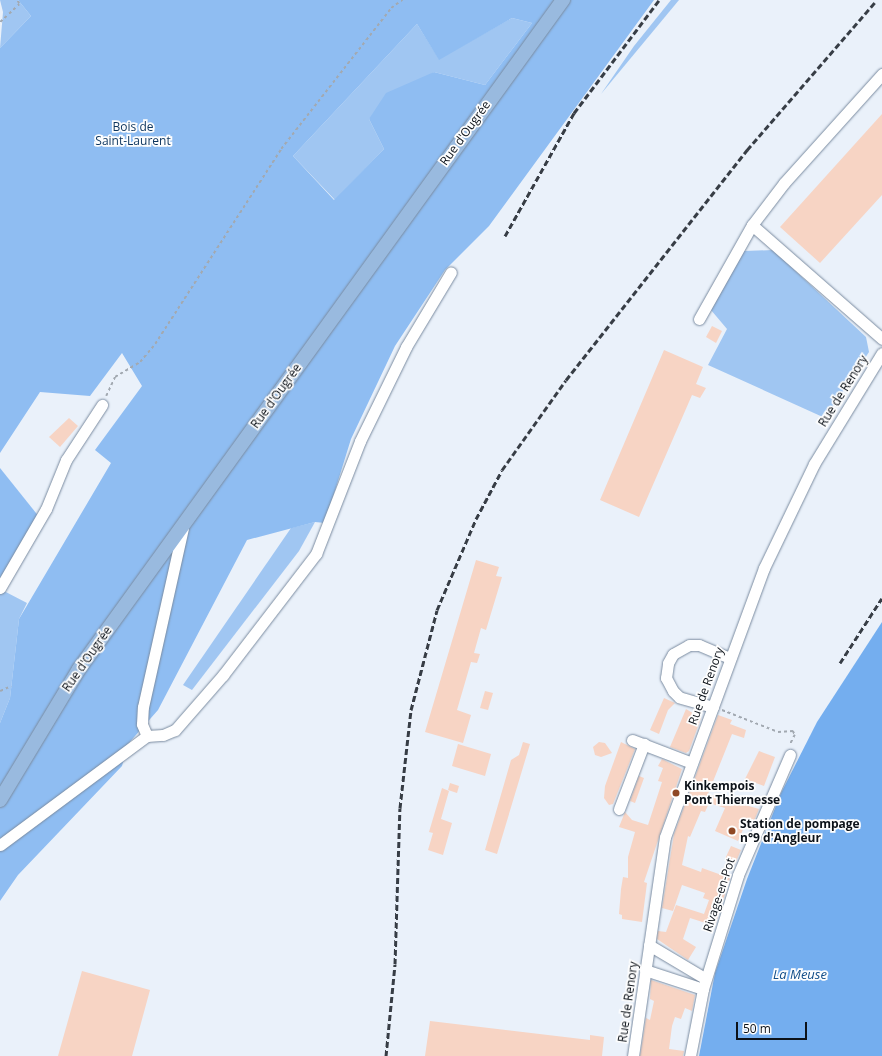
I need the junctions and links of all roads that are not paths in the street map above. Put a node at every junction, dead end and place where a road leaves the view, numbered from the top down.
1 (563, 0) edge
2 (882, 74) edge
3 (752, 225) junction
4 (451, 272) dead end
5 (699, 319) dead end
6 (882, 339) edge
7 (882, 353) edge
8 (102, 405) road end
9 (184, 524) junction
10 (0, 588) edge
11 (730, 658) junction
12 (713, 707) junction
13 (147, 736) junction
14 (632, 740) dead end
15 (644, 744) junction
16 (790, 755) road end
17 (692, 763) junction
18 (0, 800) edge
19 (619, 809) dead end
20 (0, 845) edge
21 (649, 945) junction
22 (645, 970) junction
23 (704, 984) junction
24 (633, 1056) edge
25 (690, 1056) edge

1 - 9 main road, Rue d'Ougrée
2 - 3 street
3 - 5 street
3 - 6 street
4 - 13 street
7 - 11 street, Rue de Renory
8 - 10 street
9 - 13 street
9 - 18 main road, Rue d'Ougrée
11 - 12 street, Rue de Renory
11 - 12 street
12 - 17 street, Rue de Renory
13 - 20 street
14 - 15 street
15 - 17 street
15 - 19 street
16 - 23 street, Rivage-en-Pot
17 - 21 street, Rue de Renory
21 - 22 street, Rue de Renory
21 - 23 street
22 - 23 street
22 - 24 street, Rue de Renory
23 - 25 street, Rivage-en-Pot

